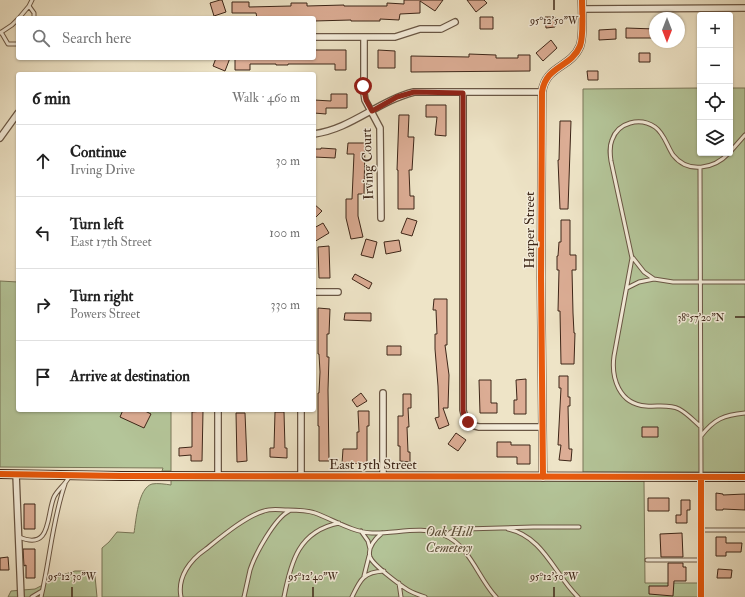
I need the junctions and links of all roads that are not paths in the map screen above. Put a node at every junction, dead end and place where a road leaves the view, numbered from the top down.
1 (32, 0) edge
2 (582, 0) edge
3 (29, 6) junction
4 (745, 8) edge
5 (582, 9) junction
6 (20, 16) edge
7 (34, 16) edge
8 (16, 20) edge
9 (455, 22) dead end
10 (0, 33) edge
11 (316, 37) edge
12 (364, 37) junction
13 (16, 44) edge
14 (542, 92) junction
15 (463, 93) junction
16 (372, 111) junction
17 (16, 116) edge
18 (316, 134) edge
19 (745, 135) edge
20 (0, 138) edge
21 (733, 148) edge
22 (725, 156) edge
23 (700, 168) junction
24 (380, 218) dead end
25 (632, 258) junction
26 (654, 279) junction
27 (700, 282) junction
28 (745, 282) edge
29 (627, 288) junction
30 (316, 292) edge
31 (338, 292) dead end
32 (383, 393) dead end
33 (218, 412) edge
34 (301, 412) edge
35 (745, 413) edge
36 (543, 427) junction
37 (701, 427) junction
38 (701, 436) junction
39 (0, 474) edge
40 (16, 474) junction
41 (71, 475) junction
42 (218, 476) junction
43 (301, 476) junction
44 (383, 477) junction
45 (543, 477) junction
46 (701, 477) junction
47 (745, 477) edge
48 (65, 484) junction
49 (290, 510) junction
50 (339, 523) junction
51 (579, 527) dead end
52 (503, 528) junction
53 (702, 530) junction
54 (745, 530) edge
55 (361, 531) junction
56 (382, 532) junction
57 (446, 536) junction
58 (18, 537) junction
59 (370, 549) junction
60 (370, 556) junction
61 (647, 560) dead end
62 (702, 560) junction
63 (384, 571) junction
64 (364, 576) junction
65 (399, 583) junction
66 (42, 591) junction
67 (21, 597) edge
68 (32, 597) edge
69 (41, 597) edge
70 (181, 597) edge
71 (244, 597) edge
72 (284, 597) edge
73 (352, 597) edge
74 (401, 597) edge
75 (418, 597) edge
76 (424, 597) edge
77 (496, 597) edge
78 (578, 597) edge
79 (701, 597) edge

1 - 3 lane
2 - 5 street, Harper Street
3 - 6 lane
3 - 7 lane
4 - 5 street
5 - 14 street, Harper Street
8 - 10 lane
9 - 12 street
10 - 13 lane
11 - 12 street
12 - 16 street, Irving Court
14 - 15 street
14 - 36 street, Harper Street
15 - 16 street
15 - 36 street
16 - 18 street
16 - 24 street, Irving Court
17 - 20 street
19 - 21 lane
22 - 23 lane
23 - 25 lane
23 - 27 lane
25 - 26 lane
25 - 29 lane
26 - 27 lane
26 - 29 lane
27 - 28 lane
27 - 37 lane
29 - 37 lane
30 - 31 street
32 - 44 street
33 - 42 street
34 - 43 street
35 - 38 lane
36 - 45 street, Harper Street
37 - 38 lane
38 - 46 lane
39 - 40 main road, East 15th Street
40 - 41 main road, East 15th Street
40 - 58 street
41 - 42 main road, East 15th Street
41 - 48 lane
42 - 43 main road, East 15th Street
43 - 44 main road, East 15th Street
44 - 45 main road, East 15th Street
45 - 46 main road, East 15th Street
46 - 47 main road, East 15th Street
46 - 53 street
48 - 58 lane
48 - 66 lane
49 - 50 lane
49 - 70 lane
49 - 71 lane
50 - 55 lane
50 - 72 lane
51 - 52 lane
52 - 57 lane
52 - 78 lane
53 - 54 lane
53 - 62 street
55 - 56 lane
55 - 59 lane
56 - 57 lane
56 - 59 lane
57 - 77 lane
58 - 67 street
59 - 60 lane
60 - 63 lane
60 - 64 lane
61 - 62 lane
62 - 79 street
63 - 64 lane
63 - 65 lane
64 - 73 lane
65 - 74 lane
65 - 76 lane
66 - 68 lane
66 - 69 lane
75 - 76 lane

